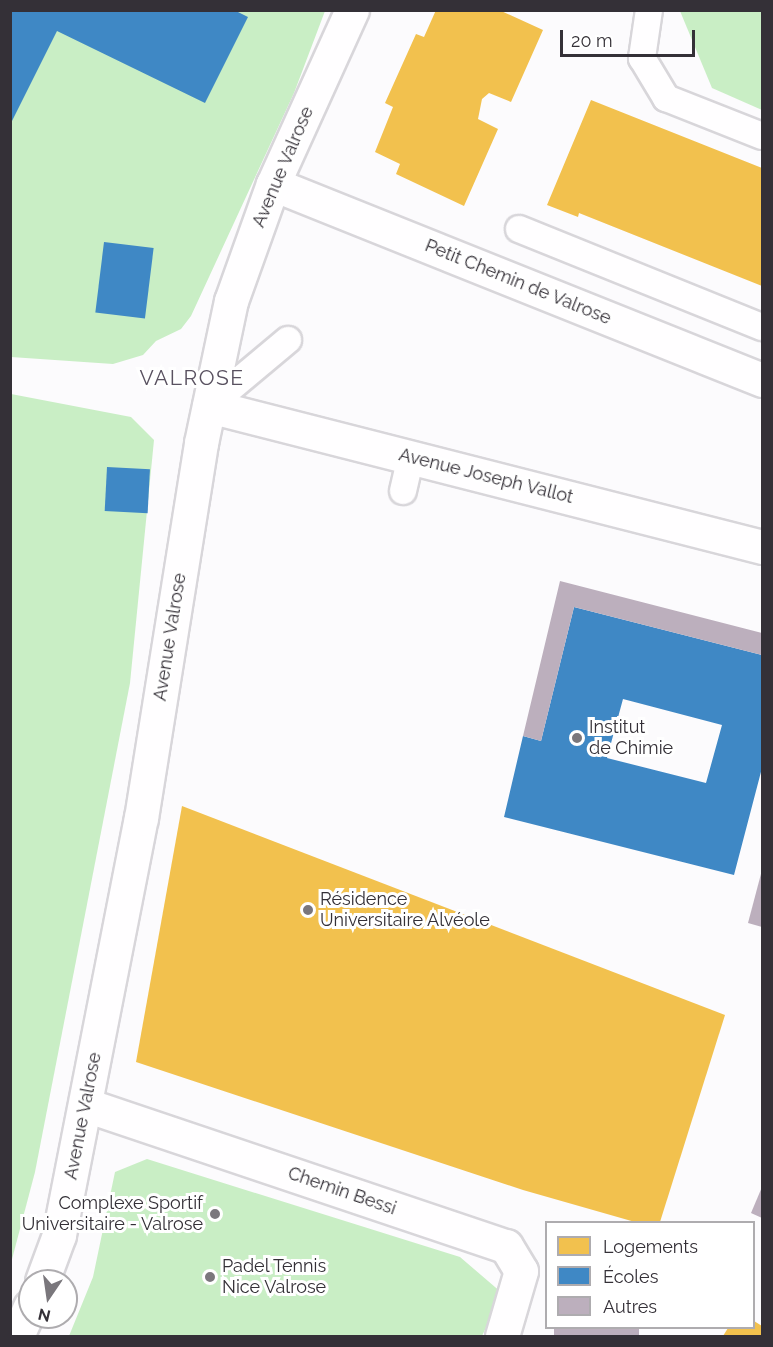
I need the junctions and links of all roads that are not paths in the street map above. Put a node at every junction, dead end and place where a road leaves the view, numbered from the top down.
1 (352, 10) edge
2 (649, 10) edge
3 (762, 136) edge
4 (273, 184) junction
5 (519, 229) dead end
6 (762, 327) edge
7 (288, 340) dead end
8 (762, 380) edge
9 (209, 406) junction
10 (411, 457) junction
11 (403, 491) dead end
12 (762, 547) edge
13 (86, 1105) junction
14 (46, 1269) edge
15 (502, 1336) edge

1 - 4 street, Avenue Valrose
2 - 3 lane
4 - 8 street, Petit Chemin de Valrose
4 - 9 street, Avenue Valrose
5 - 6 lane
7 - 9 lane
9 - 10 street, Avenue Joseph Vallot
9 - 13 street, Avenue Valrose
10 - 11 lane
10 - 12 street, Avenue Joseph Vallot
13 - 14 street, Avenue Valrose
13 - 15 street, Chemin Bessi

